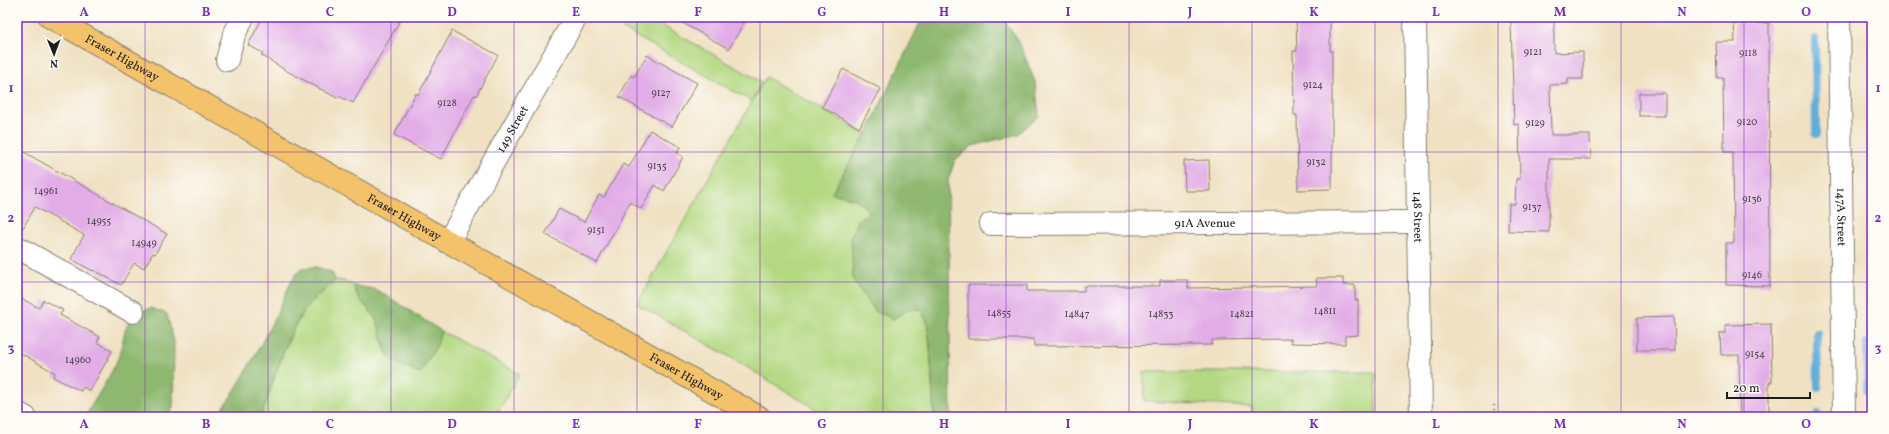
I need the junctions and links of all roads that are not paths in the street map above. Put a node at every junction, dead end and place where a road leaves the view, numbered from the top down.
1 (50, 17) edge
2 (244, 17) edge
3 (576, 17) edge
4 (1414, 17) edge
5 (1839, 17) edge
6 (227, 60) dead end
7 (1418, 222) junction
8 (991, 224) dead end
9 (448, 242) junction
10 (17, 247) edge
11 (133, 312) dead end
12 (17, 413) edge
13 (25, 417) edge
14 (759, 417) edge
15 (1421, 417) edge
16 (1844, 417) edge

1 - 9 main road, Fraser Highway
2 - 6 street
3 - 9 street, 149 Street
4 - 7 street, 148 Street
5 - 16 street, 147A Street
7 - 8 street, 91A Avenue
7 - 15 street, 148 Street
9 - 14 main road, Fraser Highway
10 - 11 street
12 - 13 street

